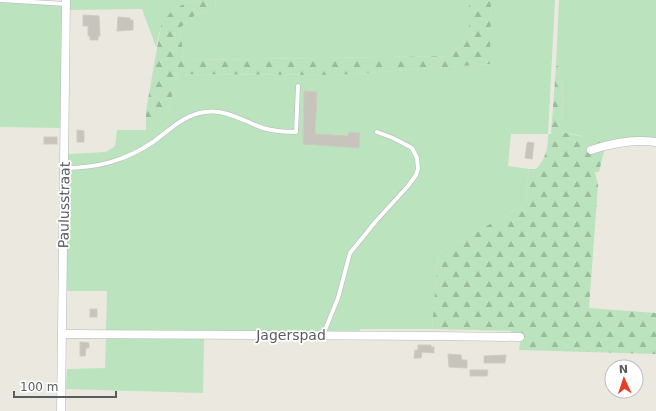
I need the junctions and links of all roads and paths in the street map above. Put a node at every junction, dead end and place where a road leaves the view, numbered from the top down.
1 (0, 0) edge
2 (66, 2) edge
3 (298, 86) dead end
4 (377, 132) dead end
5 (656, 142) edge
6 (591, 150) dead end
7 (64, 168) junction
8 (62, 334) junction
9 (323, 336) junction
10 (520, 337) dead end
11 (61, 411) edge

1 - 2 lane
2 - 7 street, Paulusstraat
3 - 7 lane
4 - 9 lane
5 - 6 street
7 - 8 street, Paulusstraat
8 - 9 street, Jagerspad
8 - 11 street, Paulusstraat
9 - 10 street, Jagerspad

